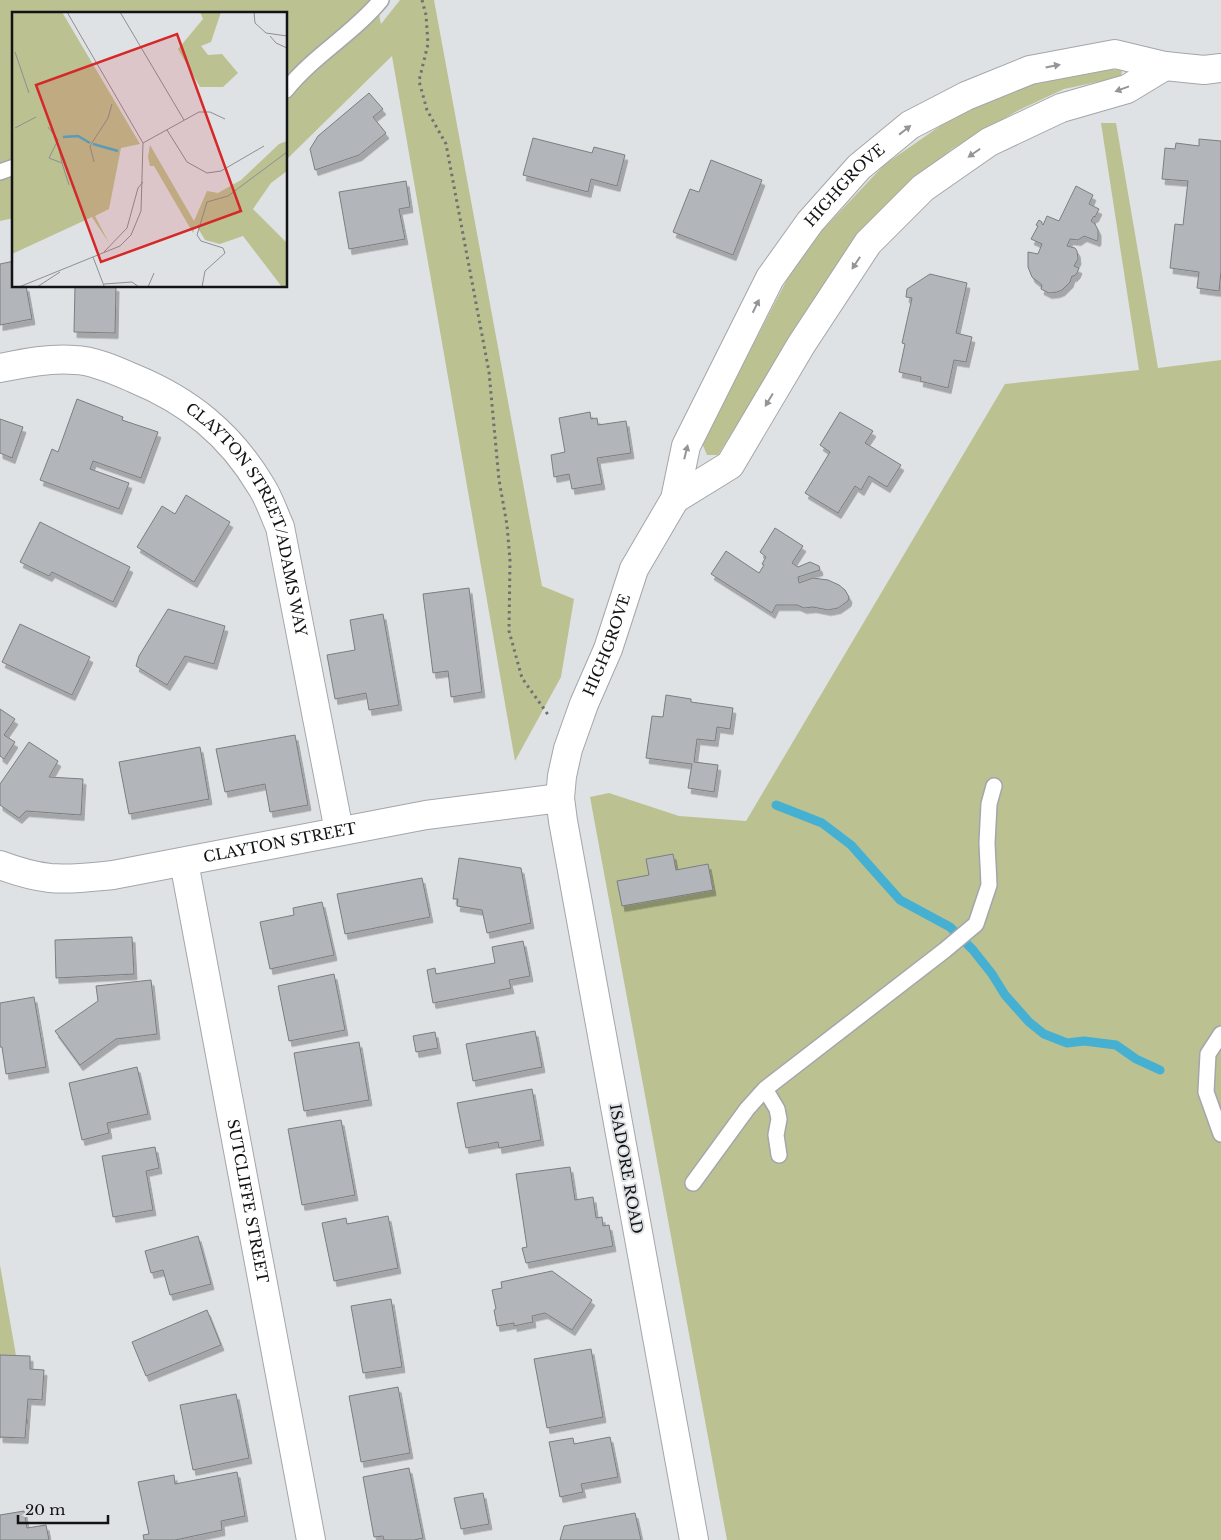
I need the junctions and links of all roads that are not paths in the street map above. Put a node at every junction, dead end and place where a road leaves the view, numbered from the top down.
1 (381, 0) edge
2 (1165, 66) junction
3 (1221, 68) edge
4 (288, 87) edge
5 (12, 168) edge
6 (0, 172) edge
7 (0, 368) edge
8 (675, 500) junction
9 (994, 786) dead end
10 (560, 798) junction
11 (339, 831) junction
12 (184, 862) junction
13 (0, 865) edge
14 (1221, 1023) edge
15 (1219, 1037) edge
16 (765, 1089) junction
17 (1221, 1134) edge
18 (779, 1156) dead end
19 (693, 1183) dead end
20 (310, 1540) edge
21 (694, 1540) edge

1 - 4 lane
2 - 3 street, HIGHGROVE
2 -> 8 street, HIGHGROVE
8 -> 2 street, HIGHGROVE
5 - 6 lane
7 - 11 street, CLAYTON STREET/ADAMS WAY
8 - 10 street, HIGHGROVE
9 - 16 lane
10 - 11 street, CLAYTON STREET
10 - 21 street, ISADORE ROAD
11 - 12 street, CLAYTON STREET
12 - 13 street, CLAYTON STREET
12 - 20 street, SUTCLIFFE STREET
14 - 15 lane
15 - 17 lane
16 - 18 lane
16 - 19 lane

